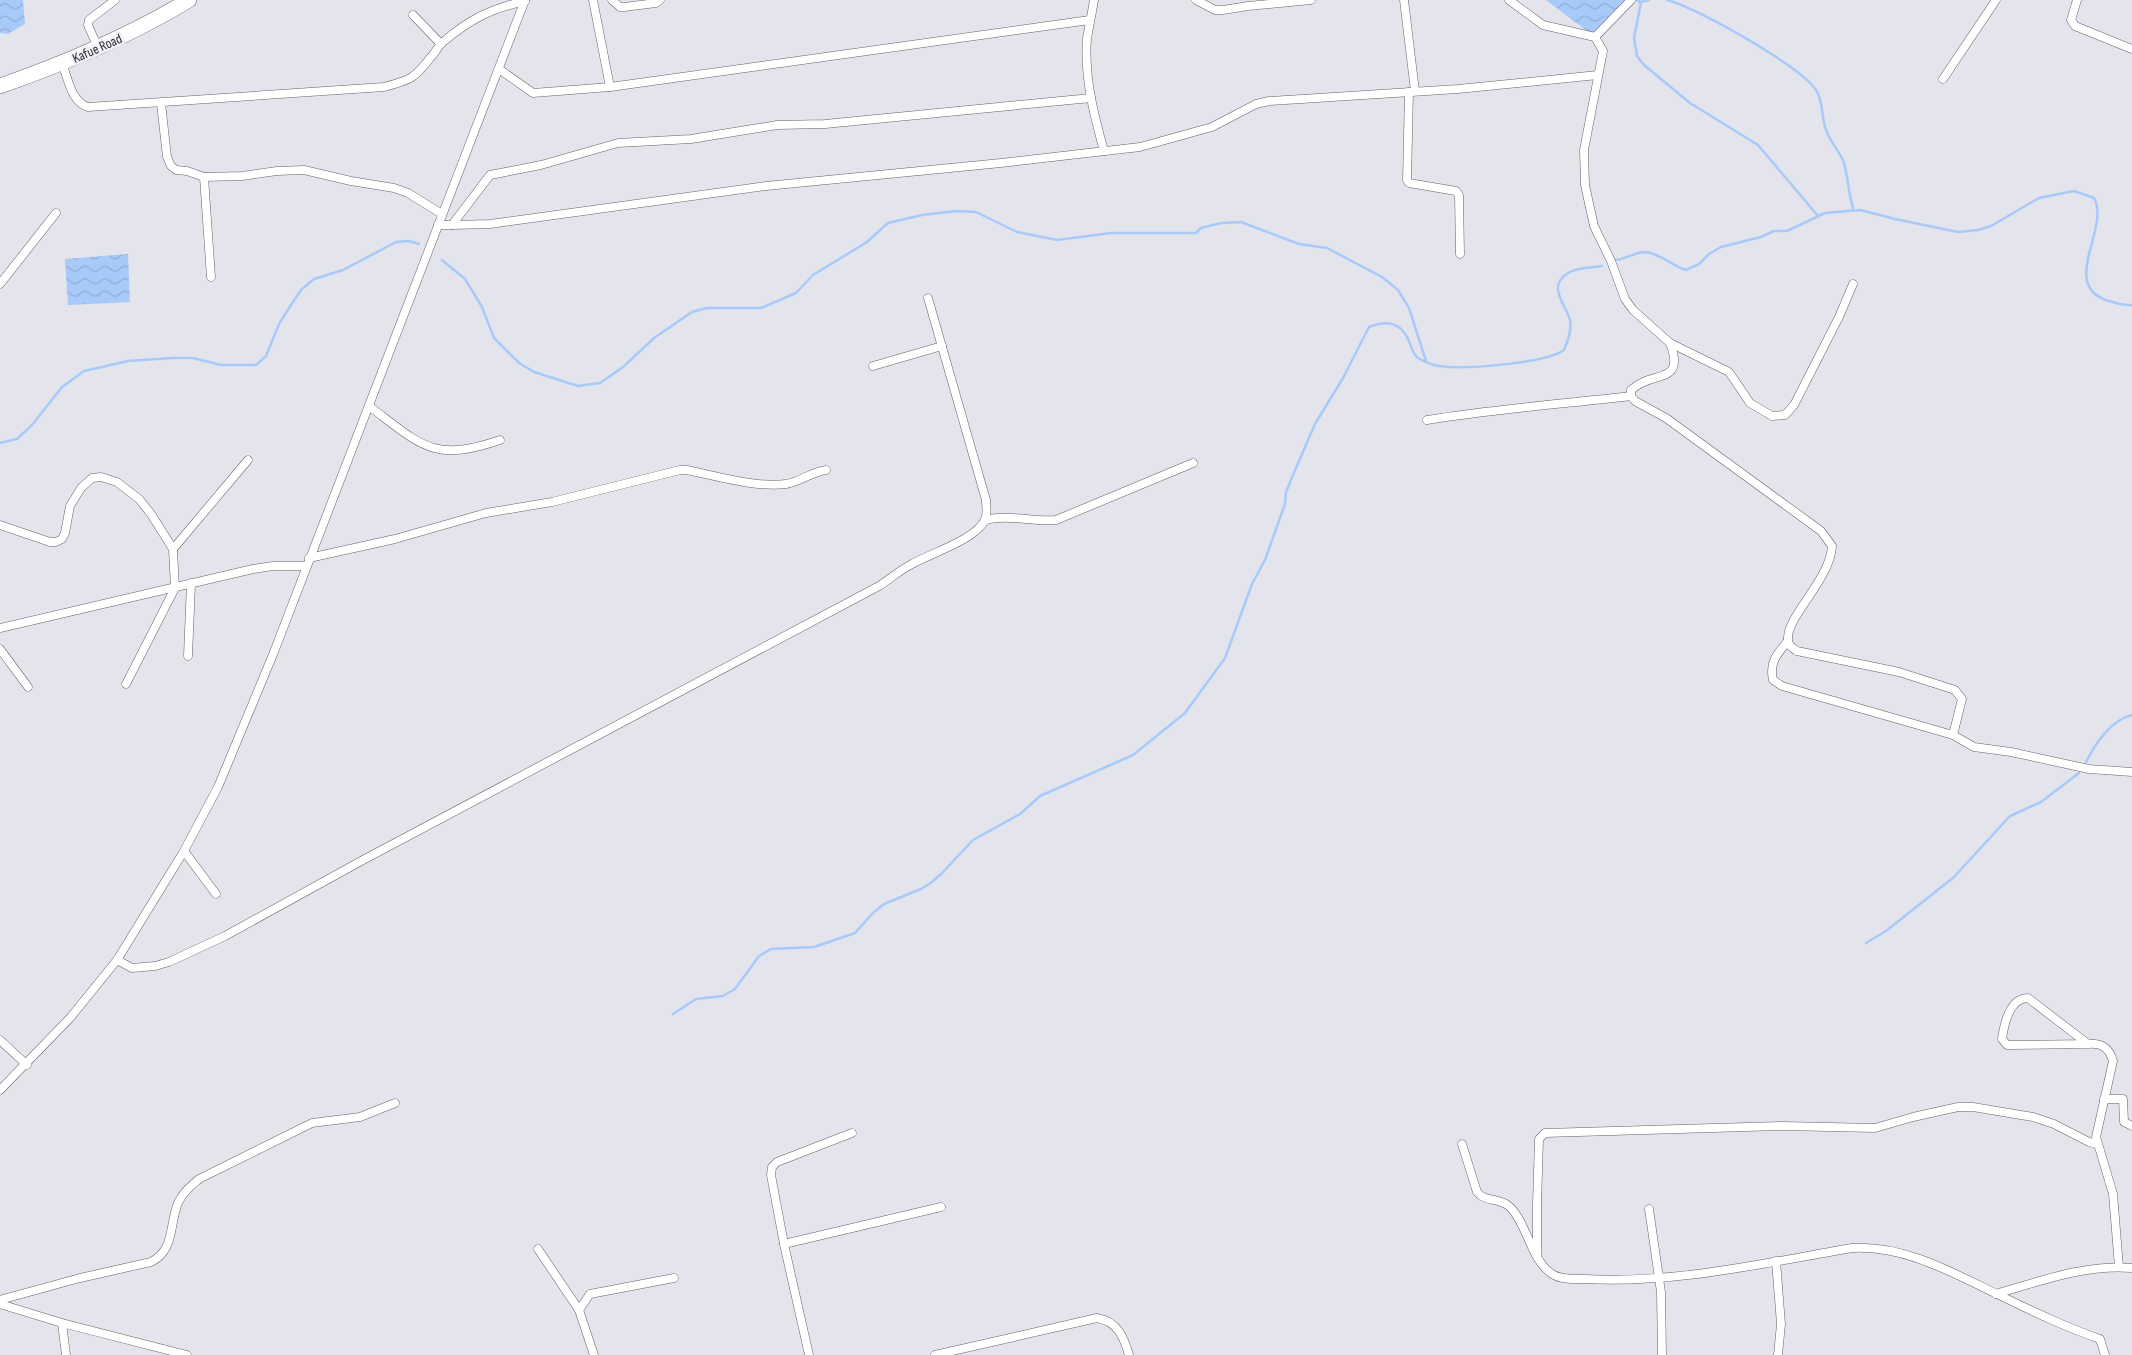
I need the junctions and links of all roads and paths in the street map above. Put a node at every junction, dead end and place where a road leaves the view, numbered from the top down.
1 (115, 0) edge
2 (189, 0) edge
3 (525, 0) edge
4 (593, 0) edge
5 (612, 0) edge
6 (660, 0) edge
7 (1094, 0) edge
8 (1196, 0) edge
9 (1311, 0) edge
10 (1404, 0) edge
11 (1509, 0) edge
12 (1631, 0) edge
13 (1996, 0) edge
14 (2077, 0) edge
15 (413, 15) dead end
16 (1090, 20) junction
17 (1594, 37) junction
18 (441, 44) junction
19 (98, 48) junction
20 (2132, 49) edge
21 (62, 63) junction
22 (499, 69) junction
23 (1598, 75) junction
24 (1944, 78) dead end
25 (0, 86) edge
26 (610, 87) junction
27 (1412, 92) junction
28 (1091, 98) junction
29 (161, 103) junction
30 (1104, 151) junction
31 (204, 177) junction
32 (56, 213) dead end
33 (442, 214) junction
34 (438, 225) junction
35 (452, 225) junction
36 (1460, 254) dead end
37 (212, 277) dead end
38 (0, 284) edge
39 (1853, 284) dead end
40 (928, 298) dead end
41 (1670, 343) junction
42 (942, 346) junction
43 (873, 366) dead end
44 (1631, 396) junction
45 (369, 406) junction
46 (1427, 420) dead end
47 (500, 440) dead end
48 (248, 460) dead end
49 (1193, 464) dead end
50 (826, 470) dead end
51 (985, 520) junction
52 (0, 525) edge
53 (173, 549) junction
54 (309, 558) junction
55 (306, 566) junction
56 (190, 583) junction
57 (175, 588) junction
58 (0, 628) edge
59 (1788, 641) junction
60 (0, 649) edge
61 (188, 656) dead end
62 (126, 684) dead end
63 (28, 687) dead end
64 (1953, 735) junction
65 (2132, 772) edge
66 (184, 850) junction
67 (216, 894) dead end
68 (117, 960) junction
69 (0, 1040) edge
70 (2088, 1044) junction
71 (26, 1065) junction
72 (0, 1090) edge
73 (2104, 1099) junction
74 (395, 1103) dead end
75 (2132, 1126) edge
76 (852, 1133) dead end
77 (1462, 1144) dead end
78 (2098, 1144) junction
79 (941, 1207) dead end
80 (1649, 1209) dead end
81 (784, 1244) junction
82 (538, 1249) dead end
83 (1538, 1256) junction
84 (1776, 1261) junction
85 (2119, 1267) junction
86 (2132, 1268) edge
87 (674, 1278) dead end
88 (1659, 1279) junction
89 (1996, 1294) junction
90 (0, 1300) edge
91 (0, 1304) edge
92 (578, 1310) junction
93 (62, 1323) junction
94 (963, 1352) edge
95 (66, 1355) edge
96 (187, 1355) edge
97 (594, 1355) edge
98 (809, 1355) edge
99 (935, 1355) edge
100 (1129, 1355) edge
101 (1662, 1355) edge
102 (1778, 1355) edge
103 (2105, 1355) edge

1 - 19 street
2 - 19 highway, Kafue Road
3 - 18 street
3 - 22 street
4 - 26 street
5 - 6 street
7 - 16 street
8 - 9 street
10 - 27 street
11 - 17 street
12 - 17 street
13 - 24 street
14 - 20 street
15 - 18 street
16 - 26 street
16 - 28 street
17 - 23 street
18 - 29 street
19 - 21 highway, Kafue Road
21 - 25 highway, Kafue Road
21 - 29 street
22 - 26 street
22 - 33 street
23 - 27 street
23 - 41 street
27 - 30 street
27 - 36 street
28 - 30 street
28 - 35 street
29 - 31 street
30 - 35 street
31 - 33 street
31 - 37 street
32 - 38 street
33 - 34 street
34 - 35 street
34 - 45 street
39 - 41 street
40 - 42 street
41 - 44 street
42 - 43 street
42 - 51 street
44 - 46 street
44 - 59 street
45 - 47 street
45 - 54 street
48 - 53 street
49 - 51 street
50 - 54 street
51 - 68 street
52 - 53 street
53 - 57 street
54 - 55 street
55 - 56 street
55 - 66 street
56 - 57 street
56 - 61 street
57 - 58 street
57 - 62 street
59 - 64 street
59 - 64 street
60 - 63 street
64 - 65 street
66 - 67 street
66 - 68 street
68 - 71 street
69 - 71 street
70 - 70 street
70 - 73 street
71 - 72 street
73 - 75 street
73 - 78 street
74 - 90 street
76 - 81 street
77 - 83 street
78 - 83 street
78 - 85 street
79 - 81 street
80 - 88 street
81 - 98 street
82 - 92 street
83 - 88 street
84 - 88 street
84 - 89 street
84 - 102 street
85 - 86 street
85 - 89 street
87 - 92 street
88 - 101 street
89 - 103 street
91 - 93 street
92 - 97 street
93 - 95 street
93 - 96 street
94 - 99 street
94 - 100 street

